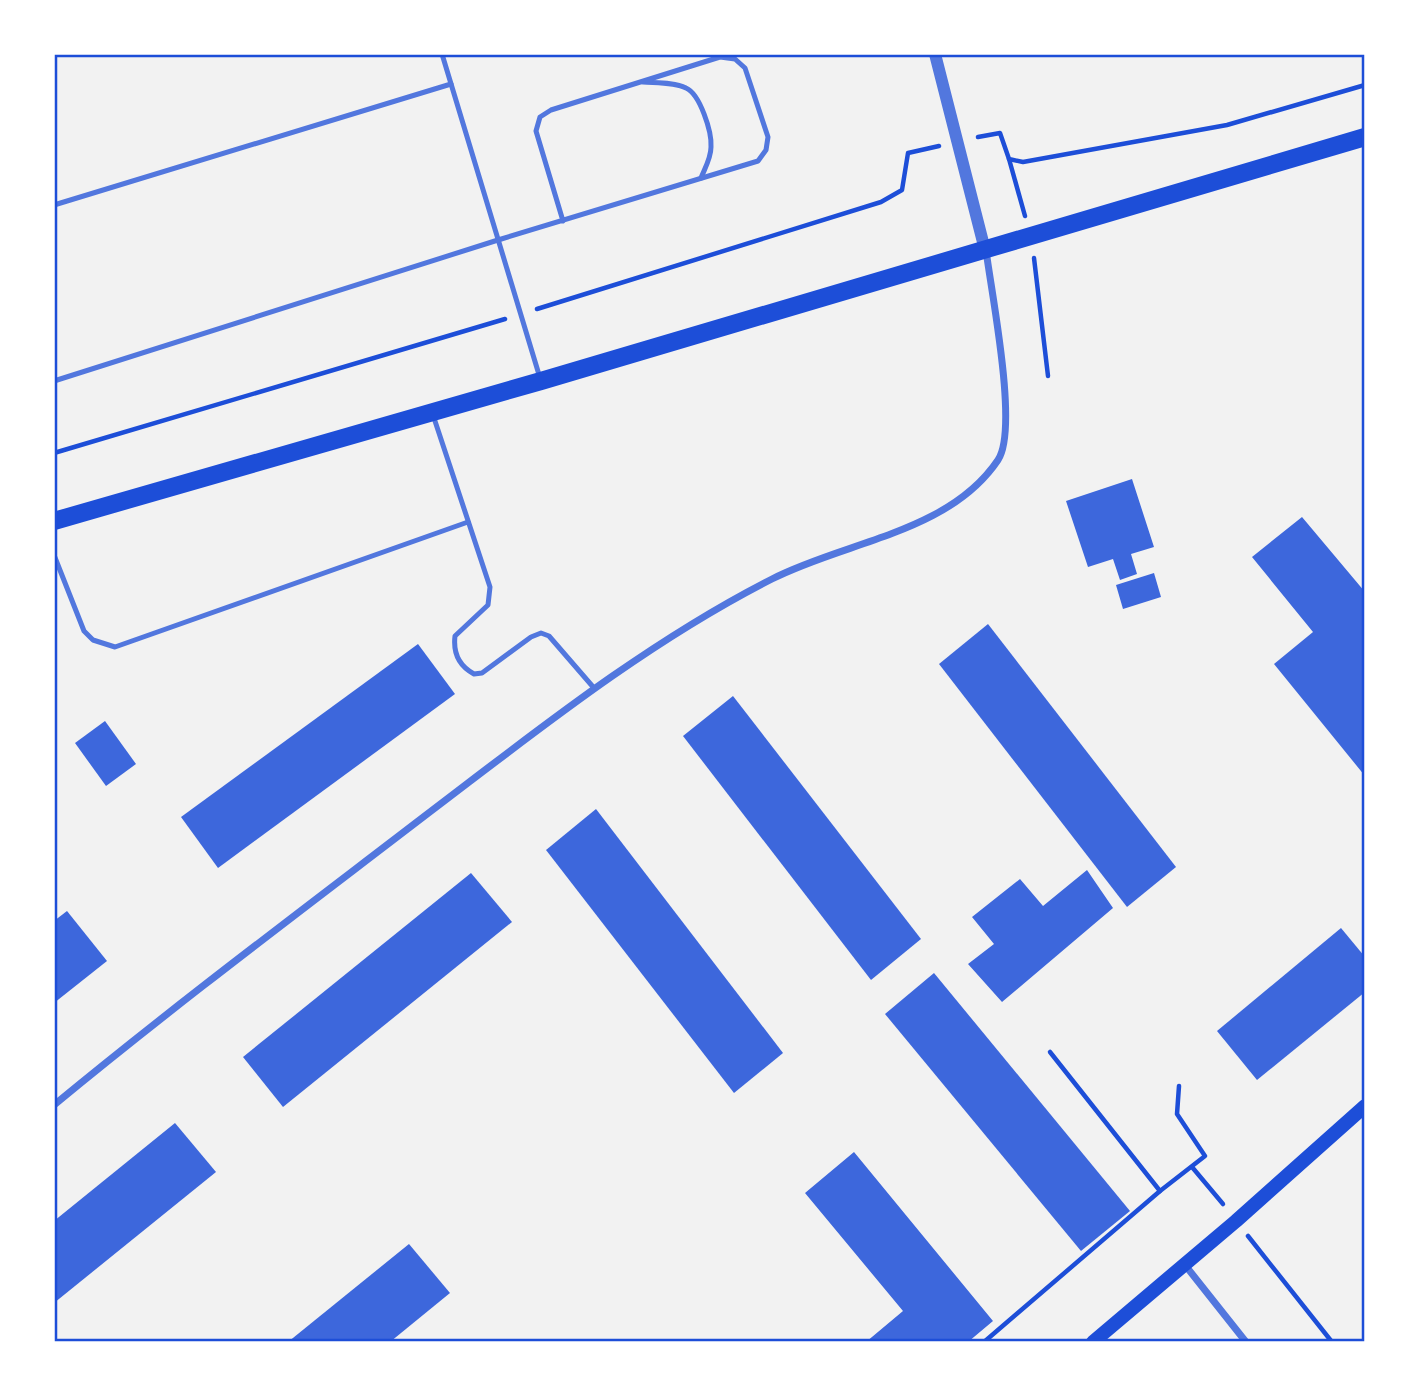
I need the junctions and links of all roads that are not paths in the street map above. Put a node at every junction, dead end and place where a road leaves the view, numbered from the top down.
1 (442, 54) edge
2 (934, 54) edge
3 (640, 82) junction
4 (451, 84) junction
5 (1365, 137) edge
6 (701, 178) junction
7 (54, 205) edge
8 (564, 221) junction
9 (498, 240) junction
10 (985, 250) junction
11 (54, 381) edge
12 (541, 381) junction
13 (432, 412) junction
14 (54, 521) edge
15 (468, 522) junction
16 (54, 555) edge
17 (594, 688) junction
18 (54, 1105) edge
19 (1365, 1106) edge
20 (1185, 1265) junction
21 (1093, 1342) edge
22 (1246, 1342) edge

1 - 4 lane
2 - 10 street
3 - 6 lane
3 - 6 lane
3 - 8 lane
4 - 7 lane
4 - 9 lane
5 - 10 main road
6 - 8 lane
8 - 9 lane
9 - 11 lane
9 - 12 lane
10 - 12 main road
10 - 17 street
12 - 13 main road
13 - 14 main road
13 - 15 lane
15 - 16 lane
15 - 17 lane
17 - 18 street
19 - 20 main road
20 - 21 main road
20 - 22 street

